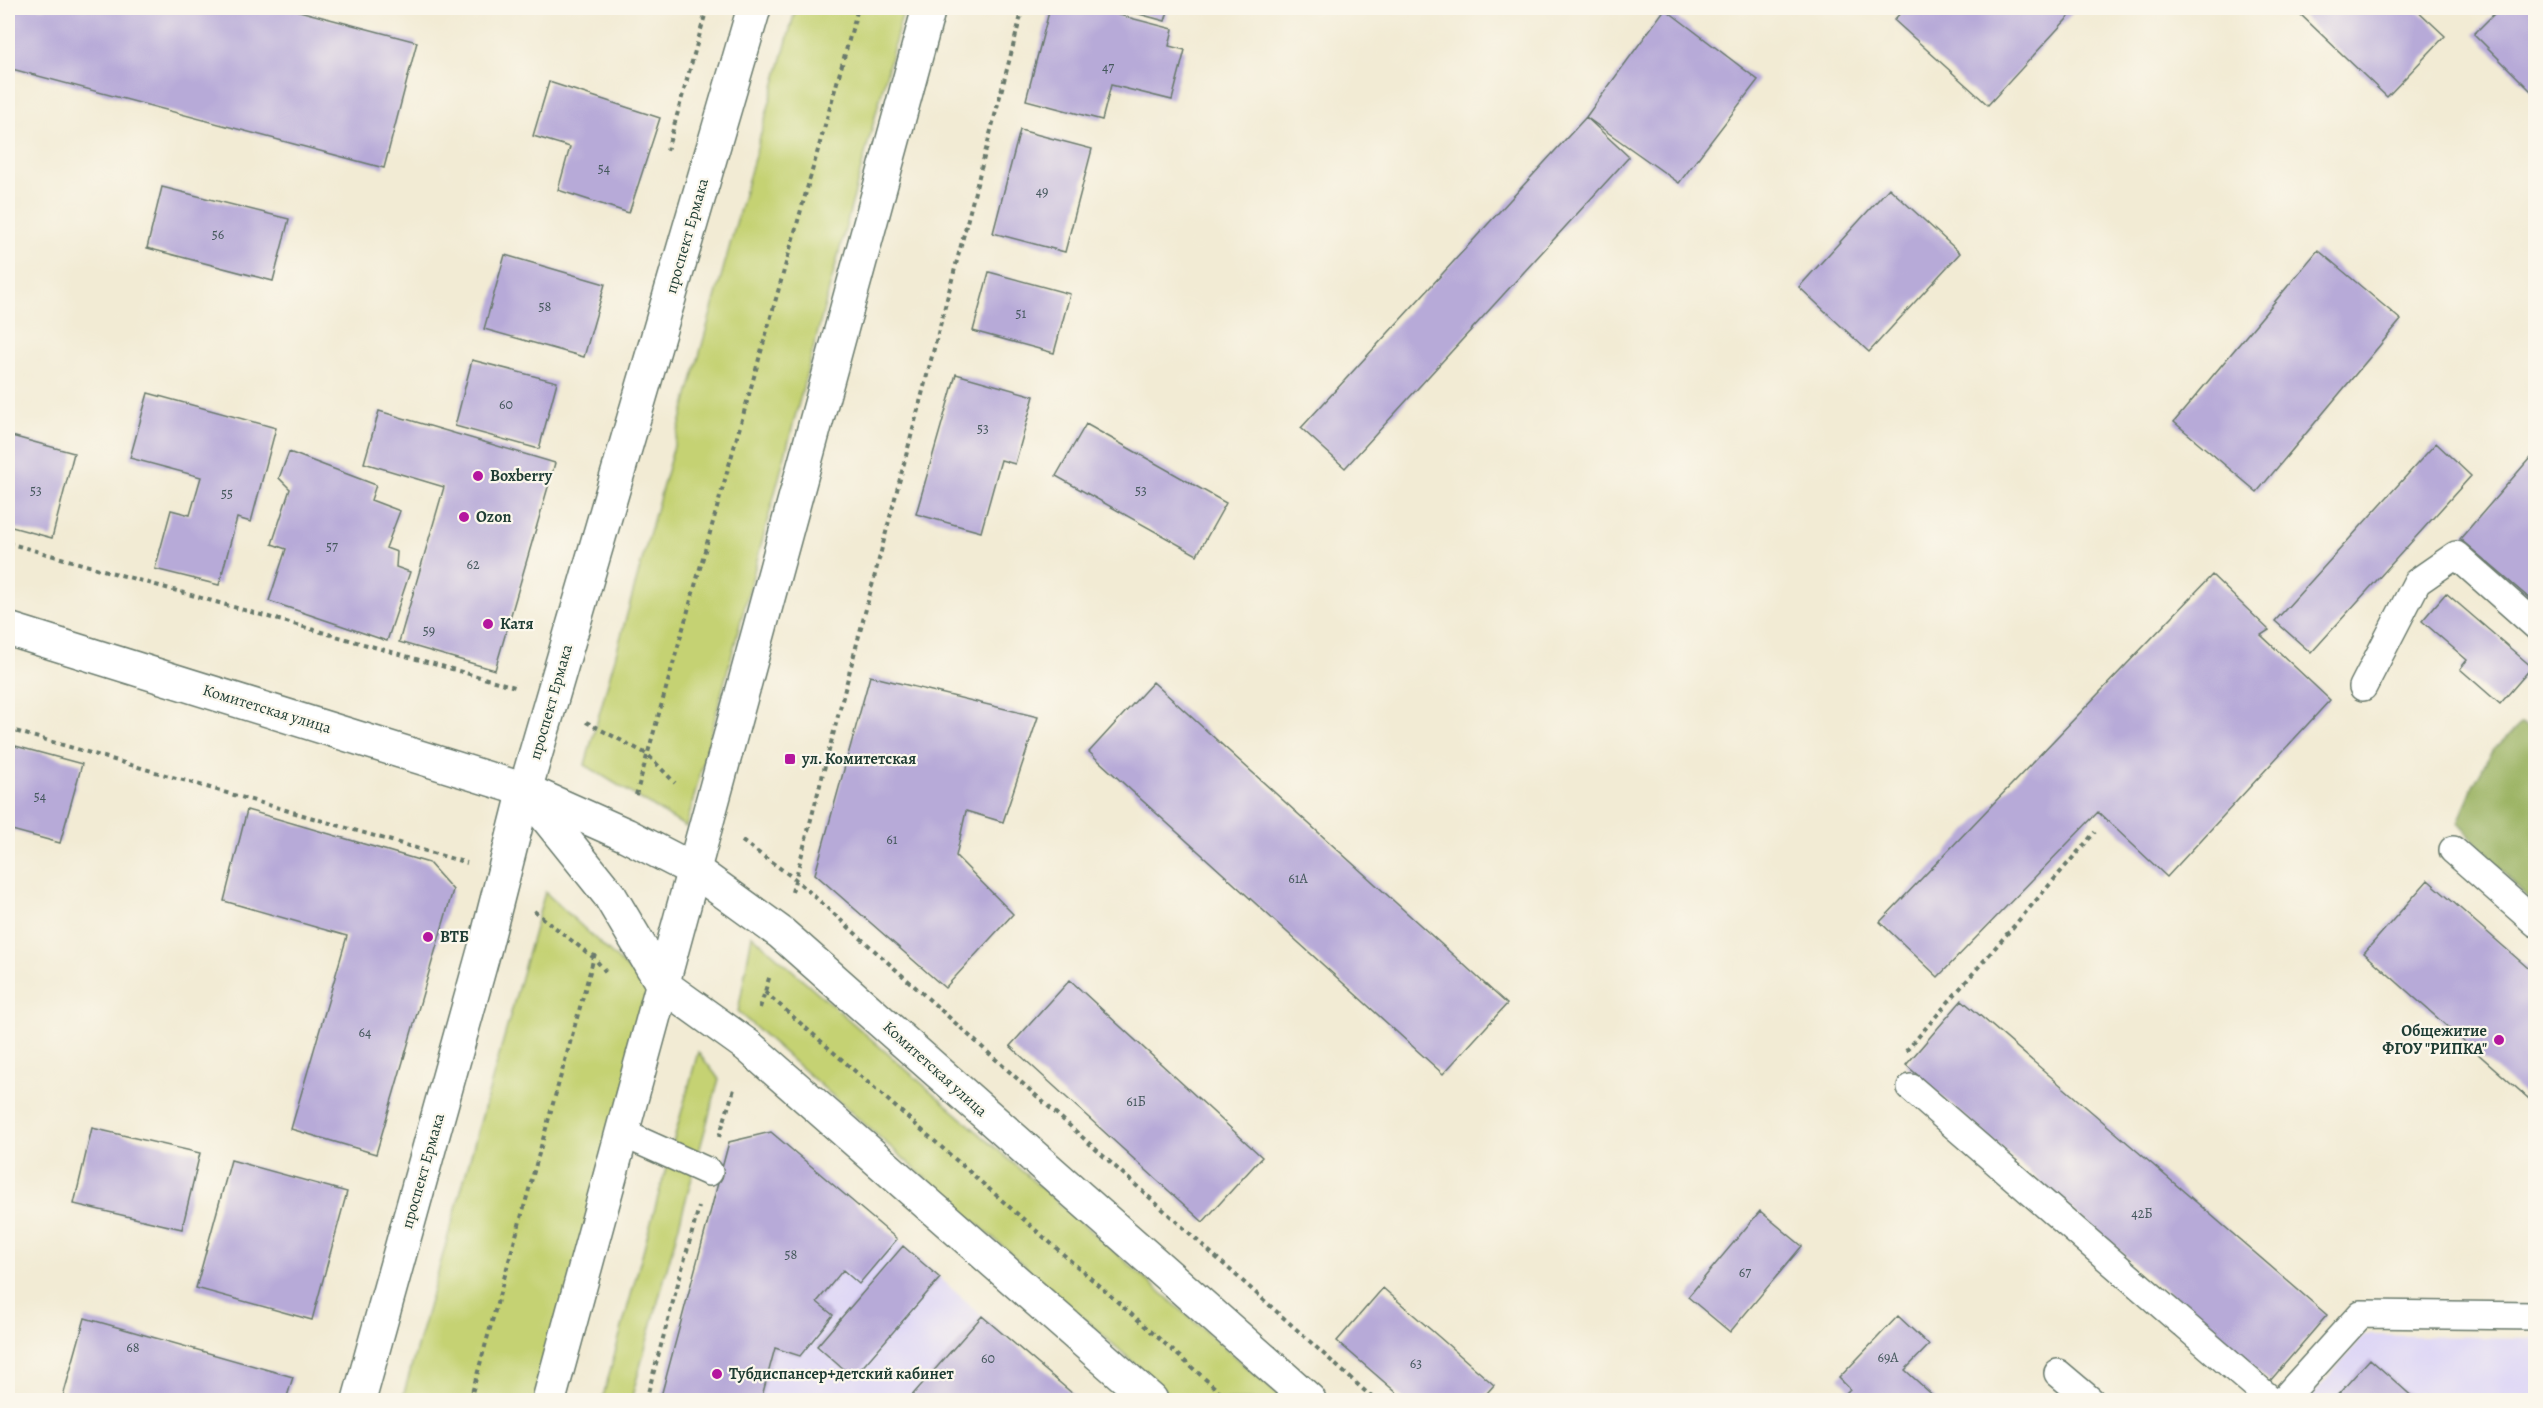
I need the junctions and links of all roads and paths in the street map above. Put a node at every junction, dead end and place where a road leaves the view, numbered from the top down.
1 (754, 8) edge
2 (858, 8) edge
3 (929, 8) edge
4 (1023, 8) edge
5 (8, 543) edge
6 (2535, 626) edge
7 (8, 629) edge
8 (2363, 687) dead end
9 (550, 704) junction
10 (8, 729) edge
11 (647, 754) junction
12 (525, 790) junction
13 (708, 816) junction
14 (2095, 832) dead end
15 (626, 835) junction
16 (2453, 850) dead end
17 (694, 870) junction
18 (795, 879) junction
19 (501, 885) junction
20 (610, 897) junction
21 (2535, 923) edge
22 (781, 933) junction
23 (594, 958) junction
24 (608, 974) dead end
25 (663, 985) junction
26 (765, 992) junction
27 (748, 1046) junction
28 (1911, 1088) joint
29 (622, 1133) junction
30 (709, 1172) junction
31 (2535, 1316) edge
32 (2058, 1373) dead end
33 (359, 1401) edge
34 (470, 1401) edge
35 (549, 1401) edge
36 (646, 1401) edge
37 (1151, 1401) edge
38 (1229, 1401) edge
39 (1309, 1401) edge
40 (1375, 1401) edge
41 (2090, 1401) edge
42 (2271, 1401) edge
43 (2283, 1401) edge

1 - 9 main road, проспект Ермака
2 - 11 path
3 - 13 main road
4 - 18 path
5 - 9 path
6 - 8 lane
7 - 12 main road, Комитетская улица
9 - 11 path
9 - 12 main road, проспект Ермака
10 - 19 path
11 - 13 path
11 - 15 path
12 - 15 main road, Комитетская улица
12 - 19 main road, проспект Ермака
12 - 20 main road
13 - 17 main road
13 - 18 path
14 - 28 path
15 - 17 main road, Комитетская улица
16 - 21 lane
17 - 22 main road, Комитетская улица
17 - 25 main road
18 - 22 path
18 - 40 path
19 - 23 path
19 - 33 main road, проспект Ермака
20 - 23 path
20 - 25 main road
22 - 26 path
22 - 39 main road, Комитетская улица
23 - 24 path
23 - 34 path
25 - 27 main road
25 - 29 main road
26 - 27 path
26 - 38 path
27 - 30 path
27 - 37 main road
28 - 42 lane
29 - 30 lane
29 - 35 main road
30 - 36 path
31 - 43 lane
32 - 41 lane

